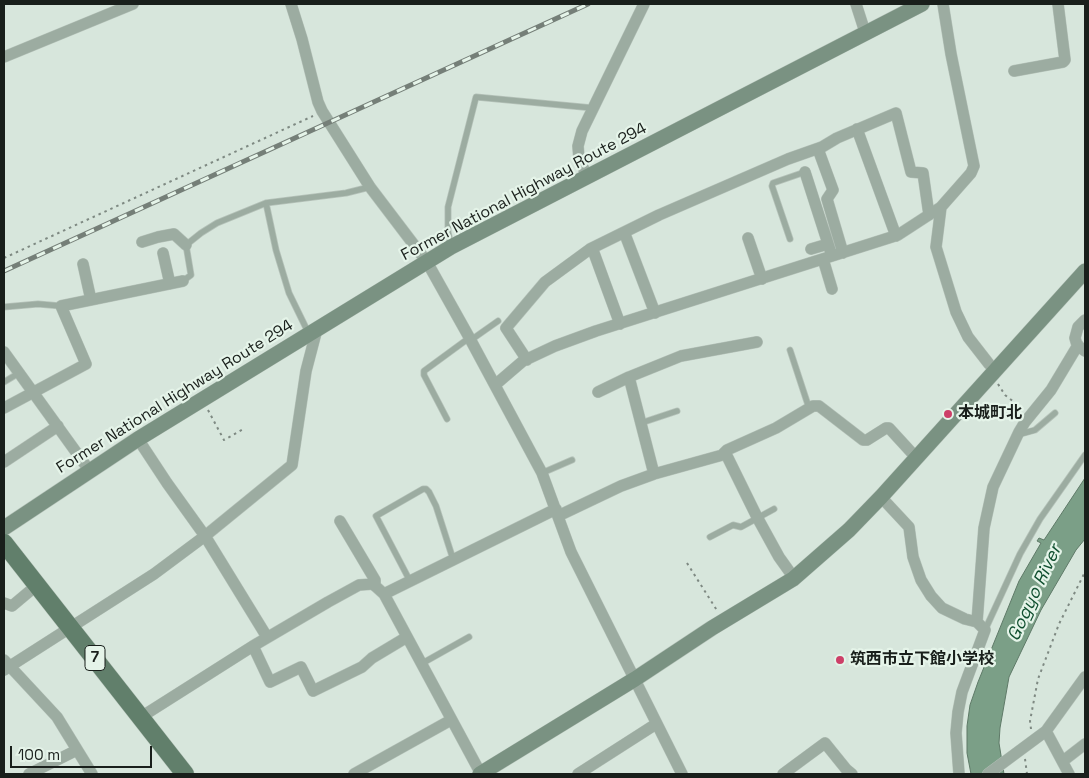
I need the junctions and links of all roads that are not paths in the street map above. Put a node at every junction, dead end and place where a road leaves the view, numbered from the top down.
1 (133, 4) edge
2 (291, 4) edge
3 (644, 4) edge
4 (856, 4) edge
5 (922, 4) edge
6 (943, 4) edge
7 (1058, 4) edge
8 (865, 32) junction
9 (4, 57) edge
10 (1014, 71) dead end
11 (592, 108) junction
12 (856, 129) junction
13 (818, 148) junction
14 (805, 172) joint
15 (587, 176) junction
16 (370, 187) junction
17 (266, 203) junction
18 (941, 207) junction
19 (929, 215) junction
20 (896, 236) junction
21 (626, 237) dead end
22 (748, 238) dead end
23 (790, 239) dead end
24 (142, 242) dead end
25 (828, 244) junction
26 (186, 245) junction
27 (452, 247) junction
28 (810, 249) dead end
29 (594, 253) dead end
30 (163, 254) dead end
31 (833, 256) junction
32 (427, 262) junction
33 (82, 264) dead end
34 (1085, 271) edge
35 (762, 279) junction
36 (183, 281) joint
37 (170, 284) junction
38 (832, 288) dead end
39 (91, 300) junction
40 (61, 306) junction
41 (4, 307) edge
42 (655, 313) junction
43 (1085, 320) edge
44 (498, 321) dead end
45 (620, 324) junction
46 (313, 332) junction
47 (470, 338) junction
48 (757, 342) dead end
49 (1082, 348) edge
50 (790, 350) dead end
51 (4, 352) edge
52 (527, 360) junction
53 (989, 364) dead end
54 (20, 372) junction
55 (629, 378) junction
56 (4, 382) edge
57 (495, 385) junction
58 (34, 392) junction
59 (598, 392) dead end
60 (4, 408) edge
61 (809, 408) junction
62 (677, 411) dead end
63 (1055, 413) dead end
64 (448, 419) dead end
65 (641, 423) junction
66 (58, 426) junction
67 (1017, 435) junction
68 (138, 439) junction
69 (911, 452) dead end
70 (723, 454) junction
71 (1085, 455) edge
72 (572, 460) dead end
73 (4, 462) edge
74 (89, 470) junction
75 (542, 473) junction
76 (654, 474) junction
77 (881, 497) junction
78 (774, 509) dead end
79 (557, 512) junction
80 (757, 517) junction
81 (340, 521) dead end
82 (4, 528) edge
83 (206, 536) junction
84 (710, 537) dead end
85 (4, 543) edge
86 (453, 559) junction
87 (789, 571) dead end
88 (410, 581) junction
89 (37, 585) junction
90 (379, 590) junction
91 (4, 603) edge
92 (981, 626) junction
93 (71, 627) junction
94 (267, 637) junction
95 (407, 637) junction
96 (469, 637) dead end
97 (252, 646) junction
98 (421, 664) junction
99 (6, 665) edge
100 (1085, 677) edge
101 (635, 680) junction
102 (141, 717) junction
103 (451, 720) junction
104 (656, 724) junction
105 (1046, 731) junction
106 (1085, 744) edge
107 (77, 750) junction
108 (1063, 761) junction
109 (28, 774) edge
110 (92, 774) edge
111 (185, 774) edge
112 (354, 774) edge
113 (480, 774) edge
114 (578, 774) edge
115 (682, 774) edge
116 (783, 774) edge
117 (852, 774) edge
118 (959, 774) edge
119 (988, 774) edge
120 (1069, 774) edge

1 - 9 street
2 - 16 street
3 - 11 street
4 - 8 street
5 - 8 street, Former National Highway Route 294
6 - 18 street
7 - 10 street
8 - 15 street, Former National Highway Route 294
11 - 15 street
11 - 27 lane
12 - 13 street
12 - 19 street
12 - 20 street
13 - 31 street
13 - 52 street
14 - 23 lane
14 - 25 street
15 - 27 street, Former National Highway Route 294
16 - 17 lane
16 - 32 street
17 - 26 lane
17 - 46 lane
18 - 19 street
18 - 53 street
19 - 20 street
20 - 31 street
21 - 42 street
22 - 35 street
24 - 26 street
25 - 28 street
25 - 31 street
26 - 36 lane
27 - 32 street, Former National Highway Route 294
29 - 45 street
30 - 37 street
31 - 35 street
31 - 38 street
32 - 46 street, Former National Highway Route 294
32 - 47 street
33 - 39 street
34 - 77 street
35 - 42 street
36 - 37 street
37 - 39 street
39 - 40 street
40 - 41 lane
40 - 58 street
42 - 45 street
43 - 49 street
44 - 47 lane
45 - 52 street
46 - 68 street, Former National Highway Route 294
46 - 83 street
47 - 57 street
47 - 64 lane
48 - 55 street
49 - 67 street
50 - 61 lane
51 - 54 street
52 - 57 street
54 - 56 lane
54 - 58 street
55 - 59 street
55 - 65 street
57 - 75 street
58 - 60 street
58 - 66 street
61 - 69 street
61 - 70 street
62 - 65 lane
63 - 67 lane
65 - 76 street
66 - 73 street
66 - 74 street
67 - 92 street
68 - 74 street, Former National Highway Route 294
68 - 83 street
70 - 76 street
70 - 80 street
71 - 92 lane
72 - 75 lane
74 - 82 street, Former National Highway Route 294
75 - 79 street
76 - 79 street
77 - 92 street
77 - 101 street
78 - 80 lane
79 - 86 street
79 - 101 street
80 - 84 lane
80 - 87 street
81 - 90 street
83 - 93 street
83 - 94 street
85 - 89 main road, 7
86 - 88 street
86 - 88 lane
88 - 90 street
89 - 91 street
89 - 93 main road, 7
90 - 94 street
90 - 95 street
92 - 118 street
93 - 99 street
93 - 102 main road, 7
94 - 97 street
95 - 97 street
95 - 98 street
96 - 98 lane
97 - 102 street
98 - 103 street
99 - 107 street
100 - 105 street
101 - 104 street
101 - 113 street
102 - 111 main road, 7
103 - 112 street
103 - 113 street
104 - 114 street
104 - 115 street
105 - 108 street
105 - 119 street
106 - 108 street
107 - 109 street
107 - 110 street
108 - 120 street
116 - 117 street

